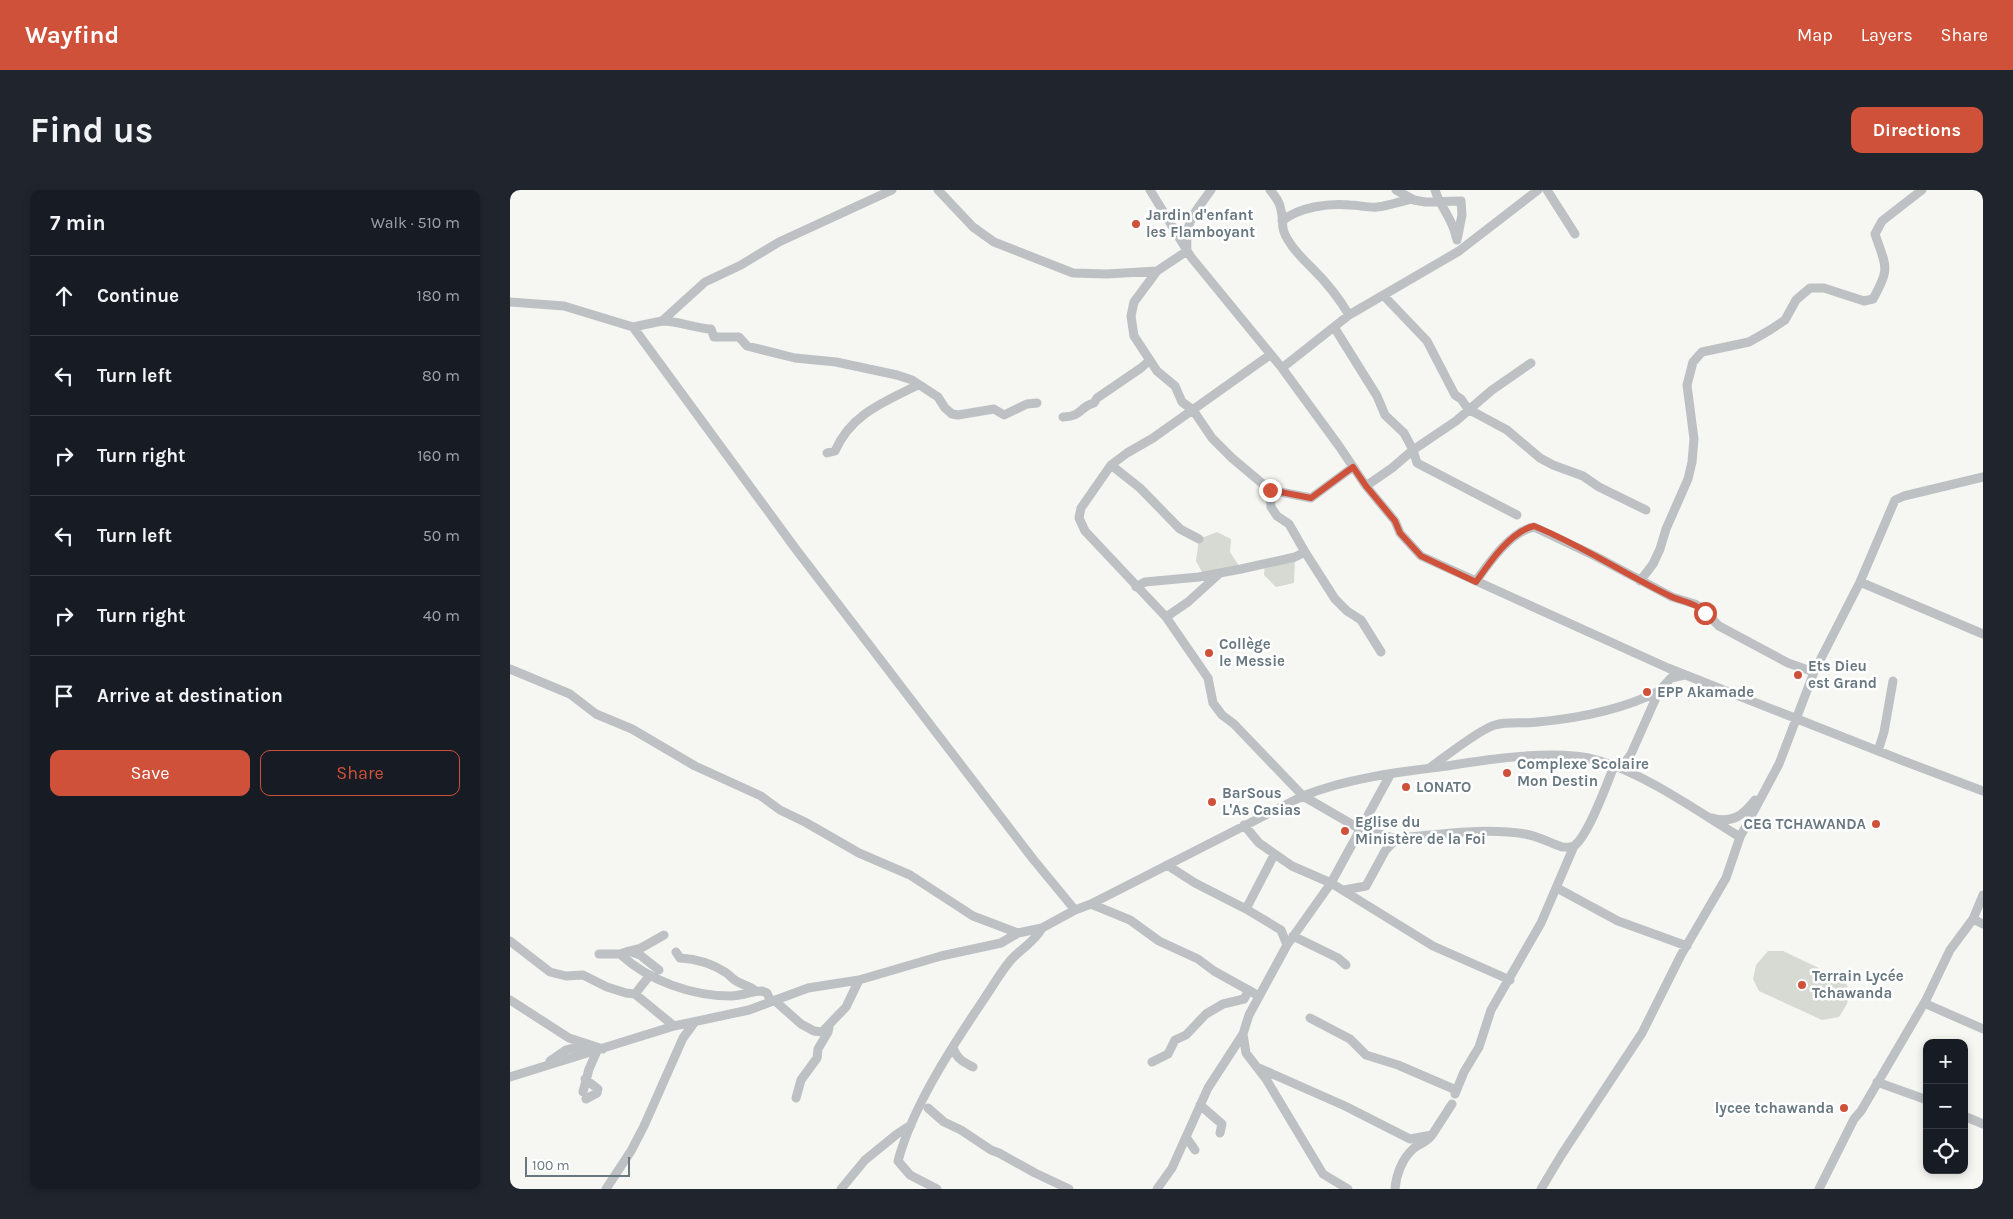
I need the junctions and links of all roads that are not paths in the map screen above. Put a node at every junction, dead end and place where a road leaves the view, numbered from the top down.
1 (892, 190) edge
2 (938, 190) edge
3 (1150, 190) edge
4 (1211, 190) edge
5 (1270, 190) edge
6 (1396, 190) edge
7 (1435, 190) edge
8 (1538, 190) edge
9 (1547, 190) edge
10 (1922, 190) edge
11 (1412, 199) junction
12 (1440, 202) junction
13 (1282, 222) junction
14 (1575, 234) dead end
15 (1456, 240) junction
16 (1187, 251) junction
17 (1458, 251) junction
18 (1157, 271) junction
19 (1384, 296) junction
20 (510, 302) edge
21 (1349, 315) junction
22 (662, 321) junction
23 (1334, 327) junction
24 (633, 328) junction
25 (1270, 355) junction
26 (1150, 360) junction
27 (1531, 363) dead end
28 (1282, 368) junction
29 (918, 385) junction
30 (1037, 403) dead end
31 (1193, 410) junction
32 (1468, 410) junction
33 (1063, 416) dead end
34 (1412, 450) junction
35 (827, 453) dead end
36 (1111, 465) junction
37 (1353, 467) junction
38 (1983, 477) edge
39 (1366, 486) junction
40 (1270, 490) junction
41 (1646, 510) dead end
42 (1517, 515) dead end
43 (1199, 539) dead end
44 (1304, 552) junction
45 (1221, 573) junction
46 (1640, 580) junction
47 (1476, 582) junction
48 (1860, 582) junction
49 (1136, 587) junction
50 (1166, 616) junction
51 (1983, 634) edge
52 (1380, 652) dead end
53 (510, 669) edge
54 (1814, 672) junction
55 (1685, 674) junction
56 (1893, 681) dead end
57 (1659, 691) junction
58 (1798, 719) junction
59 (1878, 751) junction
60 (1617, 767) junction
61 (1429, 768) junction
62 (1390, 775) junction
63 (1374, 777) junction
64 (1983, 791) edge
65 (1379, 794) junction
66 (1762, 794) junction
67 (1303, 796) junction
68 (1704, 816) junction
69 (1244, 825) junction
70 (1362, 825) junction
71 (1740, 837) junction
72 (1397, 838) junction
73 (1574, 846) junction
74 (1274, 855) junction
75 (1167, 865) junction
76 (1331, 883) junction
77 (1366, 886) junction
78 (1557, 888) junction
79 (1344, 890) junction
80 (1983, 895) edge
81 (1091, 904) junction
82 (1370, 906) junction
83 (1246, 909) junction
84 (1075, 910) junction
85 (1973, 919) junction
86 (1983, 924) edge
87 (1042, 928) junction
88 (1281, 930) junction
89 (1018, 933) junction
90 (1295, 934) junction
91 (664, 935) dead end
92 (510, 941) edge
93 (1287, 945) junction
94 (1687, 946) junction
95 (624, 952) junction
96 (676, 952) dead end
97 (599, 954) dead end
98 (1346, 965) dead end
99 (658, 970) dead end
100 (650, 975) junction
101 (860, 980) junction
102 (1510, 980) junction
103 (1249, 990) junction
104 (756, 991) junction
105 (635, 994) junction
106 (1259, 996) junction
107 (510, 1000) edge
108 (773, 1001) junction
109 (1924, 1003) junction
110 (1310, 1018) dead end
111 (694, 1023) junction
112 (674, 1026) junction
113 (829, 1026) junction
114 (1983, 1029) edge
115 (1244, 1034) junction
116 (588, 1044) junction
117 (953, 1047) junction
118 (600, 1050) junction
119 (1152, 1062) dead end
120 (973, 1067) dead end
121 (1258, 1067) junction
122 (538, 1068) junction
123 (510, 1077) edge
124 (586, 1079) junction
125 (1877, 1082) junction
126 (796, 1098) dead end
127 (1923, 1099) edge
128 (1452, 1104) dead end
129 (1200, 1105) junction
130 (928, 1108) dead end
131 (1968, 1118) edge
132 (1983, 1124) edge
133 (911, 1125) junction
134 (1220, 1133) dead end
135 (1432, 1135) junction
136 (1186, 1137) junction
137 (1195, 1150) dead end
138 (606, 1189) edge
139 (841, 1189) edge
140 (936, 1189) edge
141 (1069, 1189) edge
142 (1158, 1189) edge
143 (1348, 1189) edge
144 (1396, 1189) edge
145 (1541, 1189) edge
146 (1819, 1189) edge

1 - 22 street
2 - 18 street
3 - 16 street
4 - 16 street
5 - 13 street
6 - 11 street
7 - 12 street
8 - 17 street
9 - 14 street
10 - 46 street
11 - 12 street
11 - 13 street
12 - 15 street
12 - 15 street
13 - 21 street
15 - 17 street
16 - 18 street
16 - 25 street
17 - 19 street
18 - 26 street
19 - 21 street
19 - 32 street
20 - 24 street
21 - 23 street
22 - 24 street
22 - 29 street
23 - 28 street
23 - 34 street
24 - 84 street
25 - 28 street
25 - 31 street
26 - 31 street
26 - 33 street
27 - 32 street
28 - 37 street
29 - 30 street
29 - 35 street
31 - 36 street
31 - 40 street
32 - 34 street
32 - 41 street
34 - 39 street
34 - 42 street
36 - 43 street
36 - 49 street
37 - 39 street
37 - 40 street
38 - 48 street
39 - 47 street
40 - 44 street
44 - 45 street
44 - 52 street
45 - 49 street
45 - 50 street
46 - 47 street
46 - 54 street
47 - 55 street
48 - 51 street
48 - 54 street
49 - 50 street
50 - 67 street
53 - 89 street
54 - 58 street
55 - 57 street
55 - 58 street
56 - 59 street
57 - 60 street
57 - 61 street
58 - 59 street
58 - 66 street
59 - 64 street
60 - 61 street
60 - 68 street
60 - 73 street
61 - 62 street
62 - 63 street
62 - 65 street
63 - 65 street
63 - 67 street
65 - 70 street
66 - 68 street
66 - 71 street
67 - 69 street
67 - 70 street
68 - 71 street
69 - 74 street
69 - 75 street
70 - 72 street
70 - 76 street
71 - 94 street
72 - 73 street
72 - 77 street
73 - 78 street
74 - 76 street
74 - 83 street
75 - 81 street
75 - 83 street
76 - 79 street
76 - 90 street
77 - 79 street
77 - 82 street
78 - 94 street
78 - 102 street
79 - 82 street
80 - 85 street
81 - 84 street
81 - 103 street
82 - 102 street
83 - 88 street
84 - 87 street
85 - 86 street
85 - 109 street
87 - 89 street
87 - 117 street
88 - 90 street
88 - 93 street
89 - 101 street
90 - 93 street
90 - 98 street
91 - 95 street
92 - 105 street
93 - 106 street
94 - 145 street
95 - 97 street
95 - 99 street
95 - 100 street
96 - 104 street
100 - 104 street
100 - 105 street
101 - 108 street
101 - 113 street
102 - 110 street
103 - 106 street
103 - 119 street
104 - 108 street
105 - 112 street
106 - 115 street
107 - 116 street
108 - 111 street
108 - 113 street
109 - 114 street
109 - 125 street
111 - 112 street
111 - 138 street
112 - 118 street
113 - 126 street
115 - 121 street
115 - 129 street
116 - 118 street
116 - 122 street
117 - 120 street
117 - 133 street
118 - 122 street
118 - 124 street
121 - 135 street
121 - 143 street
122 - 123 street
124 - 124 street
125 - 127 street
125 - 146 street
128 - 135 street
129 - 134 street
129 - 136 street
130 - 141 street
131 - 132 street
133 - 139 street
133 - 140 street
135 - 144 street
136 - 137 street
136 - 142 street

